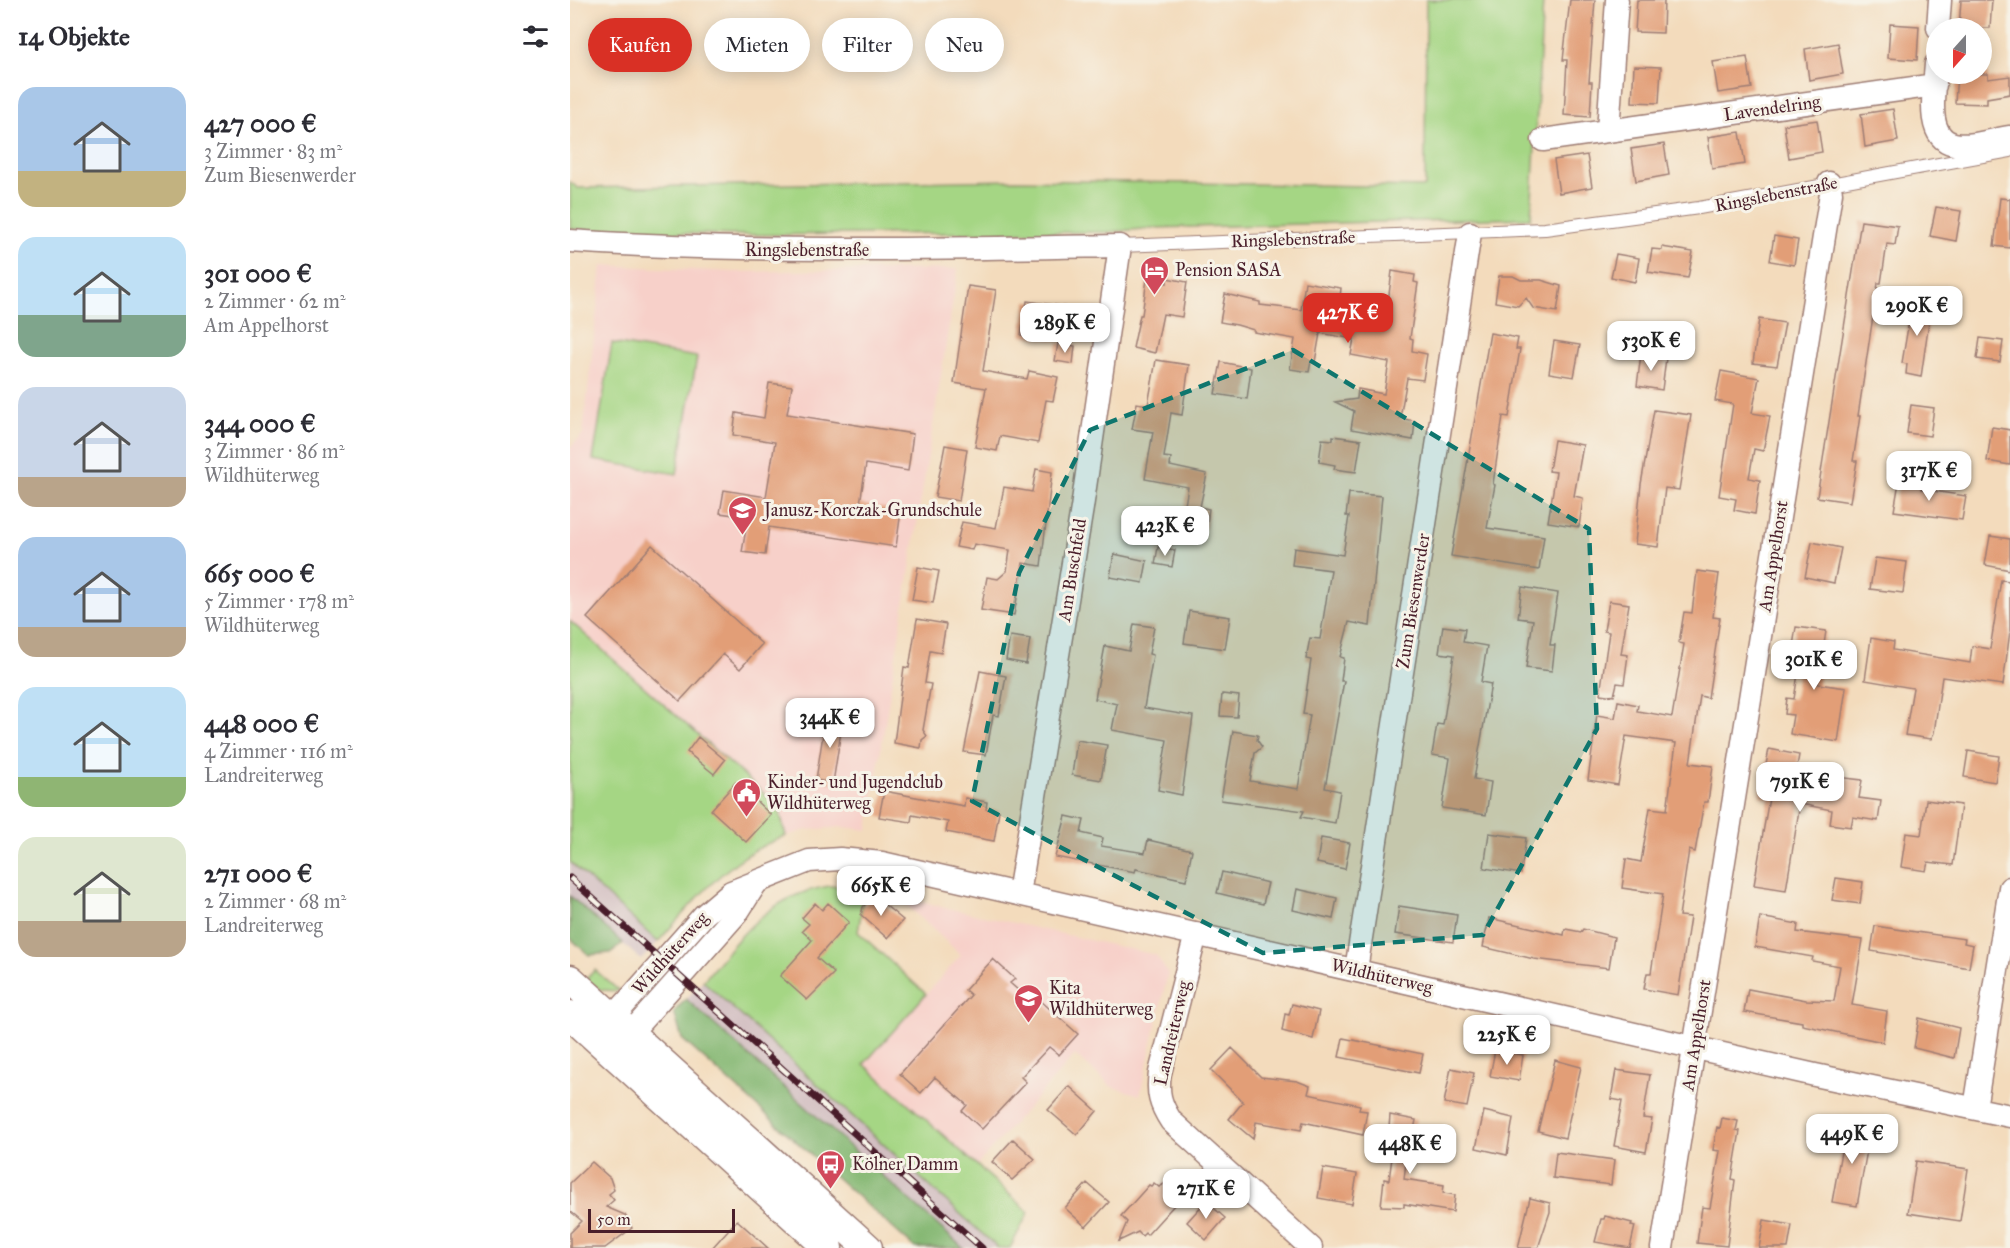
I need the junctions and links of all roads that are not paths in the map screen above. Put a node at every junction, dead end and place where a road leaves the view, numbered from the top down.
1 (1617, 0) edge
2 (1940, 0) edge
3 (1939, 18) edge
4 (1926, 76) edge
5 (1936, 84) edge
6 (1608, 131) junction
7 (2010, 137) edge
8 (1543, 140) dead end
9 (2010, 151) edge
10 (1829, 183) junction
11 (1470, 233) junction
12 (570, 241) edge
13 (1120, 246) junction
14 (2010, 888) edge
15 (1019, 894) junction
16 (1196, 934) junction
17 (1356, 970) junction
18 (570, 979) edge
19 (570, 1016) edge
20 (613, 1036) junction
21 (1694, 1047) junction
22 (1975, 1108) junction
23 (2010, 1116) edge
24 (828, 1248) edge
25 (868, 1248) edge
26 (1311, 1248) edge
27 (1662, 1248) edge

1 - 6 street
2 - 3 street
4 - 6 street, Lavendelring
5 - 7 street, Lavendelring
6 - 8 street, Lavendelring
9 - 10 lane, Ringslebenstraße
10 - 11 lane, Ringslebenstraße
10 - 21 street, Am Appelhorst
11 - 13 lane, Ringslebenstraße
11 - 17 street, Zum Biesenwerder
12 - 13 street, Ringslebenstraße
13 - 15 street, Am Buschfeld
14 - 22 street
15 - 16 street, Wildhüterweg
15 - 20 street, Wildhüterweg
16 - 17 street, Wildhüterweg
16 - 26 street, Landreiterweg
17 - 21 street, Wildhüterweg
18 - 20 street
19 - 20 street
20 - 24 street
20 - 25 street
21 - 22 street, Wildhüterweg
21 - 27 street, Am Appelhorst
22 - 23 street, Wildhüterweg

